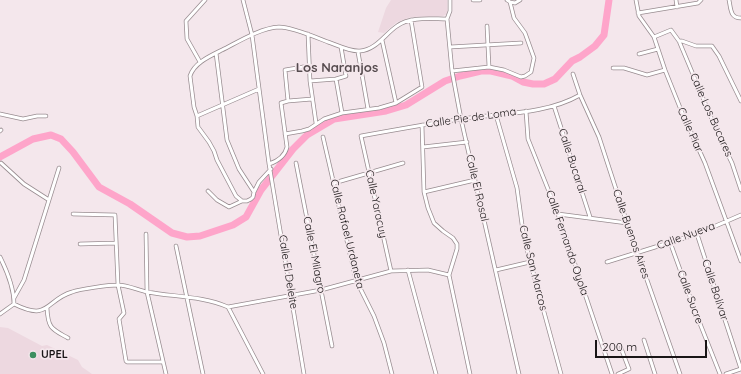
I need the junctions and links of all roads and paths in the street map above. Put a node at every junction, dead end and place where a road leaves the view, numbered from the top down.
1 (205, 0) edge
2 (243, 0) edge
3 (450, 0) edge
4 (473, 0) edge
5 (480, 0) edge
6 (520, 0) edge
7 (636, 0) edge
8 (676, 0) edge
9 (729, 0) edge
10 (509, 1) edge
11 (701, 1) edge
12 (677, 7) junction
13 (638, 12) junction
14 (741, 18) edge
15 (447, 19) junction
16 (411, 20) junction
17 (487, 26) dead end
18 (308, 34) junction
19 (252, 35) junction
20 (654, 37) junction
21 (382, 40) junction
22 (679, 41) junction
23 (521, 43) dead end
24 (488, 45) junction
25 (341, 47) junction
26 (450, 47) junction
27 (658, 49) junction
28 (358, 52) junction
29 (216, 53) junction
30 (639, 54) dead end
31 (200, 62) junction
32 (309, 66) junction
33 (489, 66) junction
34 (613, 68) dead end
35 (665, 70) junction
36 (452, 71) junction
37 (573, 74) dead end
38 (336, 79) junction
39 (310, 81) junction
40 (259, 89) junction
41 (580, 95) junction
42 (312, 99) junction
43 (288, 101) junction
44 (741, 101) edge
45 (396, 103) junction
46 (222, 106) junction
47 (554, 106) junction
48 (368, 109) junction
49 (526, 111) junction
50 (342, 113) junction
51 (0, 114) edge
52 (496, 115) junction
53 (46, 116) dead end
54 (197, 116) junction
55 (461, 119) junction
56 (316, 123) junction
57 (422, 125) junction
58 (285, 134) junction
59 (361, 136) joint
60 (323, 137) dead end
61 (467, 142) junction
62 (422, 147) junction
63 (1, 163) dead end
64 (296, 163) dead end
65 (403, 163) dead end
66 (270, 164) junction
67 (58, 168) dead end
68 (271, 171) junction
69 (369, 173) junction
70 (475, 180) junction
71 (334, 183) junction
72 (741, 190) edge
73 (208, 191) dead end
74 (254, 192) junction
75 (424, 192) junction
76 (49, 200) junction
77 (242, 201) junction
78 (74, 214) dead end
79 (558, 214) junction
80 (741, 215) edge
81 (590, 217) junction
82 (727, 221) junction
83 (627, 223) junction
84 (146, 234) dead end
85 (697, 234) junction
86 (670, 242) junction
87 (116, 243) junction
88 (80, 244) dead end
89 (176, 246) dead end
90 (638, 253) junction
91 (0, 257) edge
92 (741, 261) edge
93 (530, 262) junction
94 (607, 262) dead end
95 (408, 270) junction
96 (496, 270) junction
97 (391, 271) junction
98 (449, 275) junction
99 (356, 280) junction
100 (118, 285) junction
101 (321, 290) junction
102 (147, 292) junction
103 (292, 296) junction
104 (186, 297) junction
105 (14, 298) junction
106 (14, 304) junction
107 (228, 307) junction
108 (47, 308) junction
109 (0, 314) edge
110 (68, 338) dead end
111 (644, 340) dead end
112 (332, 346) dead end
113 (621, 348) dead end
114 (163, 362) junction
115 (741, 369) edge
116 (166, 374) edge
117 (203, 374) edge
118 (263, 374) edge
119 (304, 374) edge
120 (392, 374) edge
121 (436, 374) edge
122 (470, 374) edge
123 (519, 374) edge
124 (561, 374) edge
125 (612, 374) edge
126 (618, 374) edge
127 (655, 374) edge
128 (680, 374) edge
129 (720, 374) edge
130 (726, 374) edge

1 - 31 street
2 - 19 street, Calle El Deleite
3 - 15 street, Calle El Rosal
4 - 5 street
6 - 10 street
7 - 13 street, Calle Piar
8 - 12 street
9 - 14 street
10 - 33 street
11 - 12 street
12 - 13 street
13 - 20 street, Calle Piar
15 - 16 street
15 - 26 street, Calle El Rosal
16 - 21 street
16 - 45 street
17 - 24 street
18 - 19 street
18 - 25 street
18 - 32 street
19 - 29 street
19 - 40 street, Calle El Deleite
20 - 22 street
20 - 27 street, Calle Piar
21 - 28 street
21 - 45 street
22 - 44 street
22 - 72 street, Calle Los Bucares
23 - 24 street
24 - 26 street
24 - 33 street
25 - 28 street
25 - 38 street
26 - 36 street, Calle El Rosal
27 - 30 street
27 - 35 street, Calle Piar
28 - 48 street
29 - 31 street
29 - 46 street
31 - 54 street
32 - 39 street
32 - 43 street
33 - 36 street
34 - 35 street
35 - 82 street, Calle Piar
36 - 55 street, Calle El Rosal
37 - 41 street, Calle Buenos Aires
38 - 39 street
38 - 50 street
39 - 42 street
40 - 46 street
40 - 66 street, Calle El Deleite
41 - 47 street, Calle Pie de Loma
41 - 83 street, Calle Buenos Aires
42 - 43 street
42 - 56 street
43 - 58 street
45 - 48 street
46 - 54 street
46 - 74 street
47 - 49 street, Calle Pie de Loma
47 - 81 street, Calle Bucaral
48 - 50 street
49 - 52 street, Calle Pie de Loma
49 - 79 street, Calle Fernando Oyola
50 - 56 street
51 - 53 street
52 - 55 street, Calle Pie de Loma
52 - 93 street, Calle San Marcos
54 - 77 street
55 - 57 street, Calle Pie de Loma
55 - 61 street, Calle El Rosal
56 - 58 street
57 - 59 street, Calle Pie de Loma
57 - 62 street
58 - 66 street
59 - 69 street, Calle Yaracuy
60 - 71 street, Calle Rafael Urdaneta
61 - 62 street
61 - 70 street, Calle El Rosal
62 - 75 street
63 - 76 street
64 - 101 street, Calle El Milagro
65 - 69 street
66 - 68 street, Calle El Deleite
67 - 76 street
68 - 74 street
68 - 103 street, Calle El Deleite
69 - 71 street
69 - 97 street, Calle Yaracuy
70 - 75 street
70 - 96 street, Calle El Rosal
71 - 99 street, Calle Rafael Urdaneta
73 - 77 street
74 - 77 street
75 - 98 street
76 - 105 street
78 - 87 street
79 - 81 street
79 - 125 street, Calle Fernando Oyola
80 - 82 street, Calle Nueva
81 - 83 street
82 - 85 street, Calle Nueva
82 - 92 street, Calle Piar
83 - 90 street, Calle Buenos Aires
84 - 102 street
85 - 86 street, Calle Nueva
85 - 115 street, Calle Bolívar
86 - 90 street, Calle Nueva
86 - 129 street, Calle Sucre
87 - 88 street
87 - 100 street
89 - 104 street
90 - 94 street, Calle Nueva
90 - 128 street, Calle Buenos Aires
91 - 105 street
93 - 96 street
93 - 124 street, Calle San Marcos
95 - 97 street
95 - 98 street
95 - 121 street
96 - 123 street, Calle El Rosal
97 - 99 street
98 - 122 street
99 - 101 street
99 - 120 street, Calle Rafael Urdaneta
100 - 102 street
100 - 108 street
100 - 114 street
101 - 103 street
101 - 112 street, Calle El Milagro
102 - 104 street
102 - 114 street
103 - 107 street
103 - 119 street, Calle El Deleite
104 - 107 street
104 - 117 street
105 - 106 street
106 - 108 street
106 - 109 street
107 - 118 street
108 - 110 street
111 - 127 street
113 - 126 street
114 - 116 street
115 - 130 street

